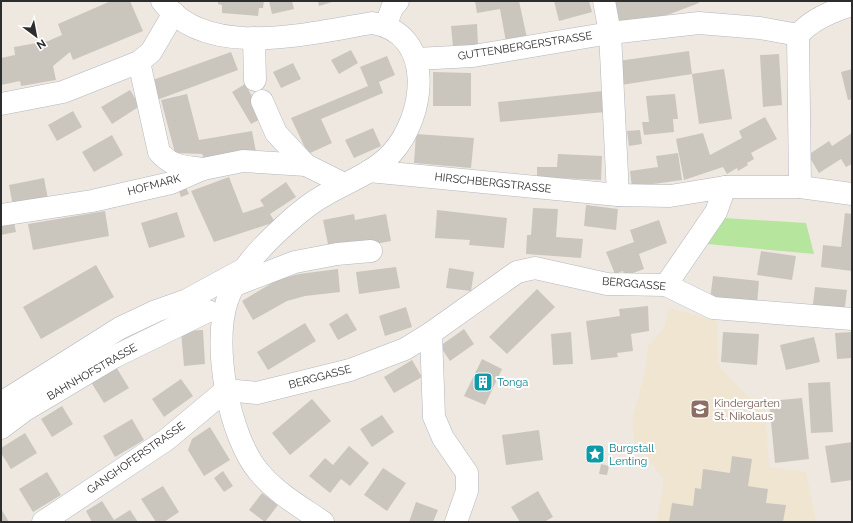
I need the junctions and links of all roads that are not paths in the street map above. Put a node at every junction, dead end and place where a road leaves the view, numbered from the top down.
1 (398, 1) edge
2 (604, 1) edge
3 (852, 5) edge
4 (168, 7) edge
5 (386, 25) junction
6 (610, 33) junction
7 (798, 35) junction
8 (254, 38) junction
9 (416, 59) junction
10 (139, 62) junction
11 (255, 80) dead end
12 (262, 101) dead end
13 (1, 104) edge
14 (306, 165) junction
15 (203, 169) junction
16 (369, 171) junction
17 (344, 184) junction
18 (725, 187) junction
19 (800, 187) junction
20 (852, 194) edge
21 (618, 195) junction
22 (1, 215) edge
23 (371, 251) dead end
24 (240, 276) junction
25 (666, 285) junction
26 (187, 300) junction
27 (215, 315) junction
28 (852, 319) edge
29 (431, 333) junction
30 (226, 390) junction
31 (1, 403) edge
32 (1, 428) edge
33 (43, 522) edge
34 (323, 522) edge
35 (456, 522) edge

1 - 5 street
2 - 6 street
3 - 7 street
4 - 8 street
4 - 10 street
5 - 8 street
5 - 9 street
6 - 7 street, GUTTENBERGERSTRASSE
6 - 9 street, GUTTENBERGERSTRASSE
6 - 21 street
7 - 19 street
8 - 11 street
9 - 16 street
10 - 13 street
10 - 15 street
12 - 14 street
14 - 15 street, HOFMARK
14 - 17 street
15 - 22 street, HOFMARK
16 - 17 street
16 - 21 street, HIRSCHBERGSTRASSE
17 - 24 street
18 - 19 street, HIRSCHBERGSTRASSE
18 - 21 street, HIRSCHBERGSTRASSE
18 - 25 street
19 - 20 street, HIRSCHBERGSTRASSE
23 - 24 street
24 - 26 street, BAHNHOFSTRASSE
24 - 27 street
25 - 28 street, BERGGASSE
25 - 29 street, BERGGASSE
26 - 27 street
26 - 31 street, BAHNHOFSTRASSE
27 - 30 street
27 - 32 street, BAHNHOFSTRASSE
29 - 30 street, BERGGASSE
29 - 35 street
30 - 33 street, GANGHOFERSTRASSE
30 - 34 street

